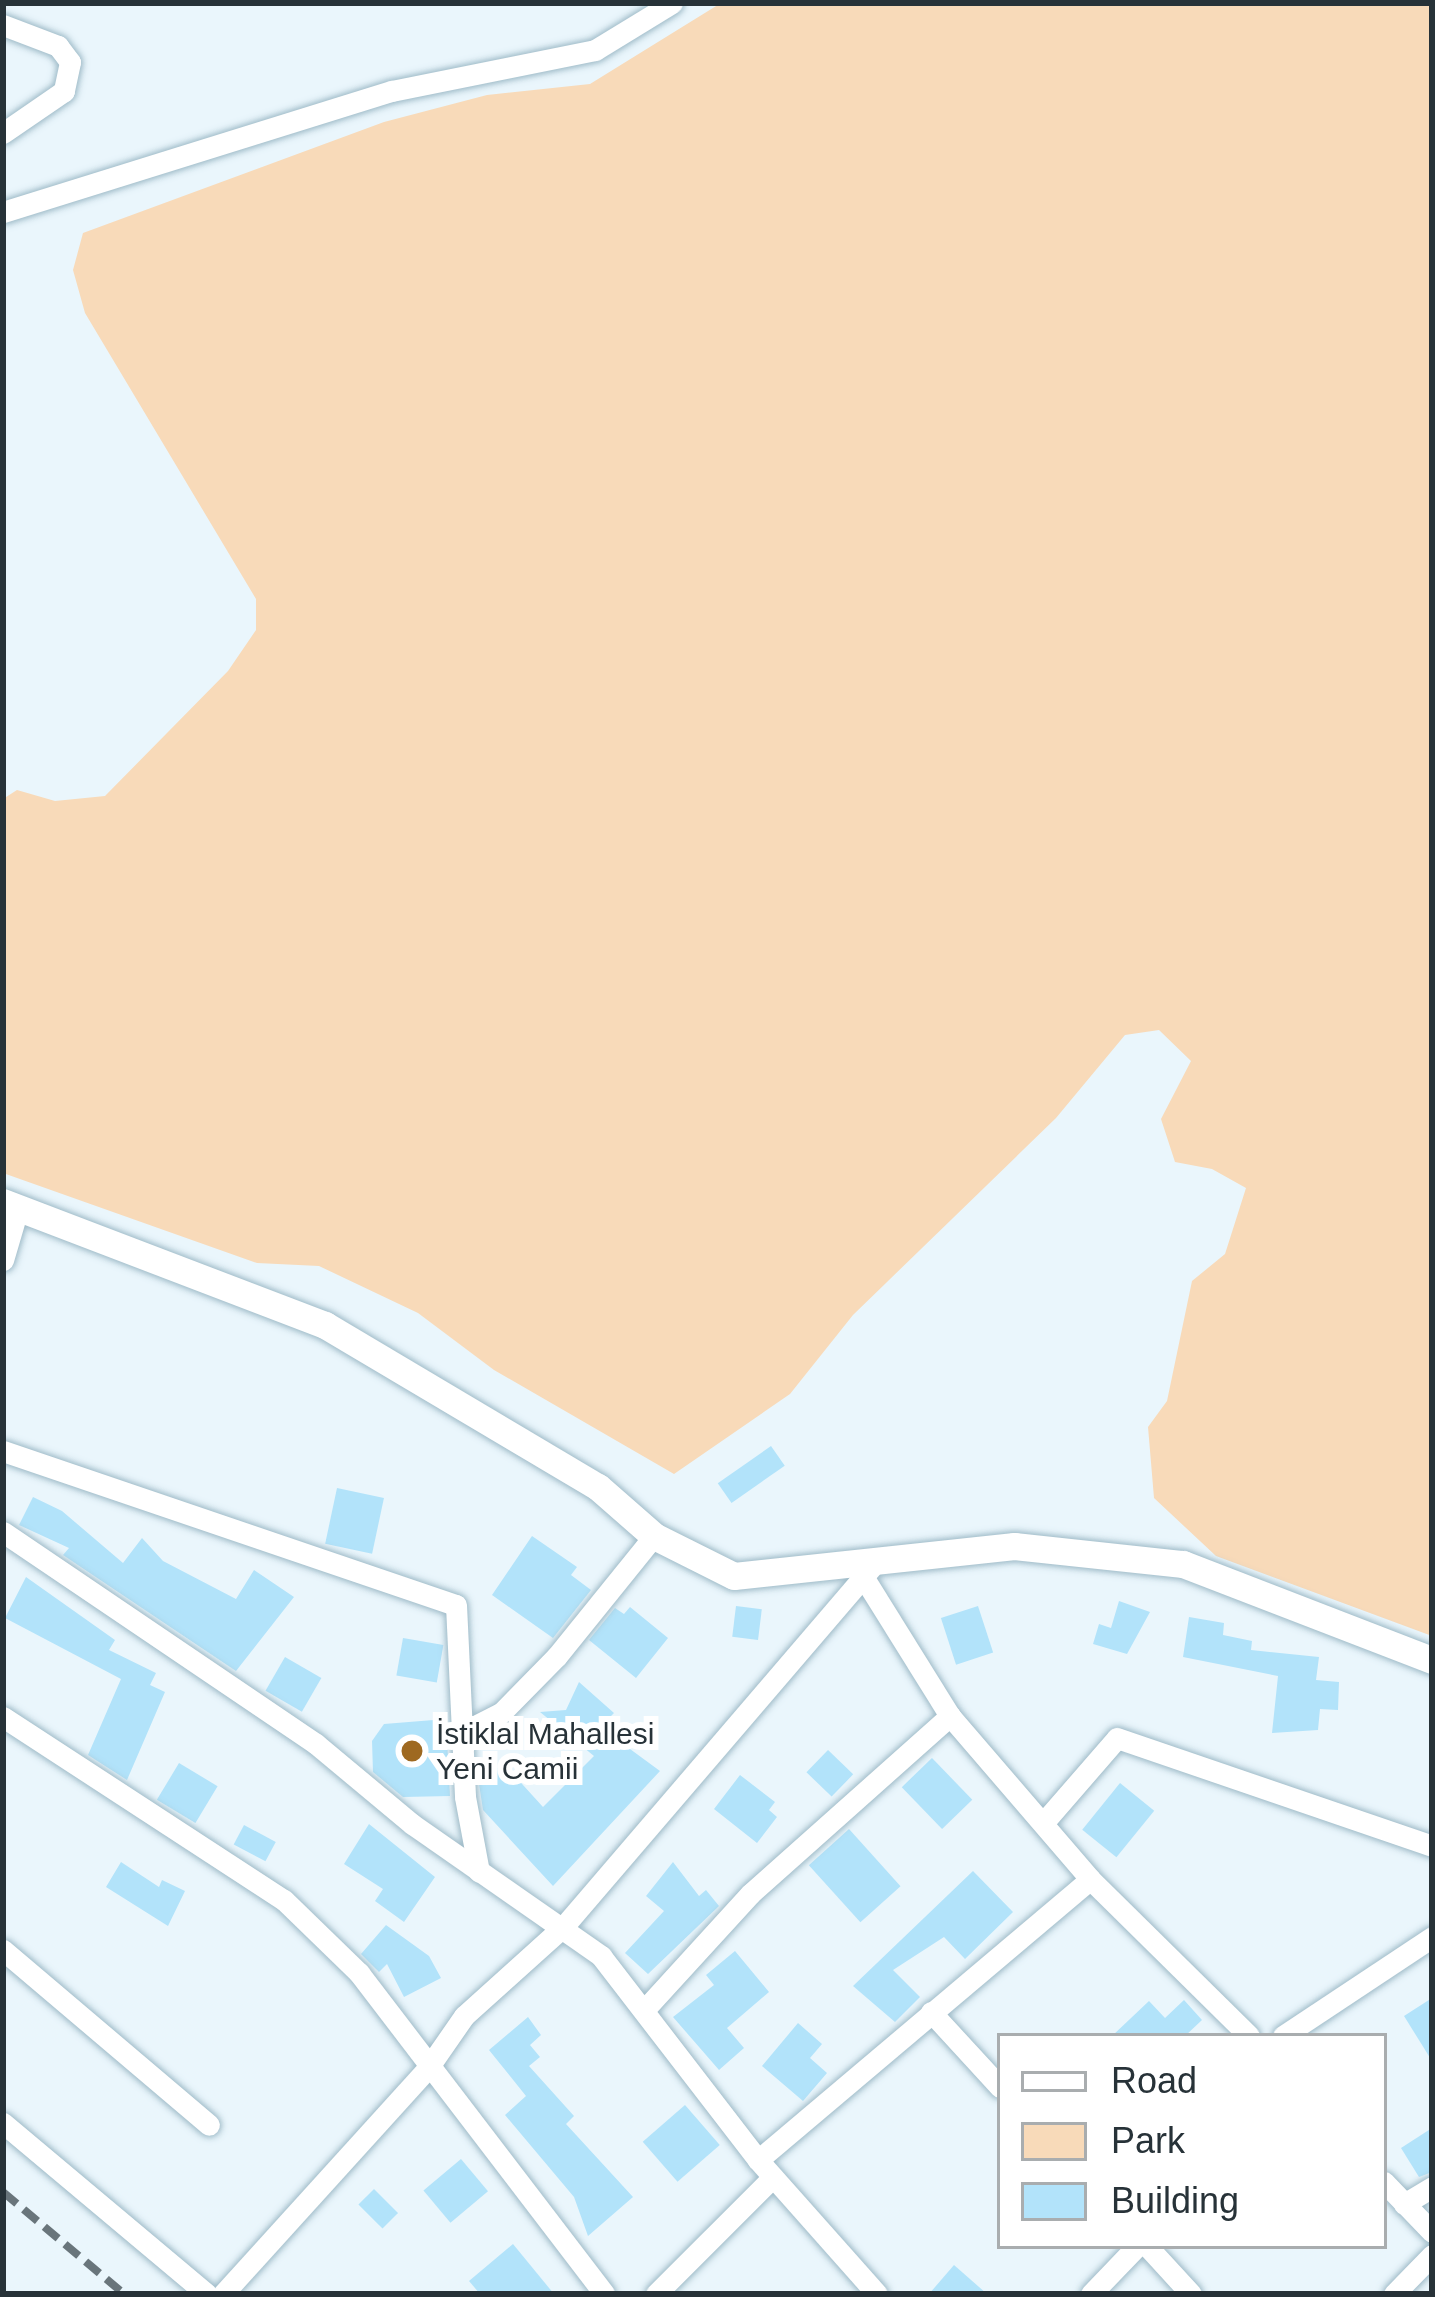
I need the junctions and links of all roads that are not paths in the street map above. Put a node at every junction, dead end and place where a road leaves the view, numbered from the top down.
1 (672, 3) edge
2 (3, 25) edge
3 (3, 133) edge
4 (3, 212) edge
5 (11, 1205) edge
6 (3, 1260) edge
7 (3, 1450) edge
8 (3, 1532) edge
9 (654, 1536) junction
10 (872, 1568) junction
11 (1432, 1660) edge
12 (950, 1716) junction
13 (3, 1717) edge
14 (466, 1730) junction
15 (1044, 1822) junction
16 (1432, 1846) edge
17 (478, 1872) junction
18 (1090, 1879) junction
19 (564, 1926) junction
20 (1432, 1937) edge
21 (3, 1950) edge
22 (645, 2008) junction
23 (931, 2012) junction
24 (1246, 2033) edge
25 (1288, 2033) edge
26 (428, 2068) junction
27 (997, 2084) edge
28 (3, 2123) edge
29 (209, 2125) dead end
30 (765, 2168) junction
31 (1387, 2185) edge
32 (1432, 2188) edge
33 (1404, 2204) junction
34 (1432, 2232) edge
35 (1134, 2249) edge
36 (1150, 2249) edge
37 (1432, 2255) edge
38 (207, 2294) edge
39 (223, 2294) edge
40 (604, 2294) edge
41 (656, 2294) edge
42 (877, 2294) edge
43 (1091, 2294) edge
44 (1191, 2294) edge
45 (1394, 2294) edge

1 - 4 street
2 - 3 street
5 - 6 street
5 - 9 street
7 - 14 street
8 - 17 street
9 - 10 street
9 - 14 street
10 - 11 street
10 - 12 street
10 - 19 street
12 - 15 street
12 - 22 street
13 - 26 street
14 - 17 street
15 - 16 street
15 - 18 street
17 - 19 street
18 - 23 street
18 - 24 street
19 - 22 street
19 - 26 street
20 - 25 street
21 - 29 street
22 - 30 street
23 - 27 street
23 - 30 street
26 - 39 street
26 - 40 street
28 - 38 street
30 - 41 street
30 - 42 street
31 - 33 street
32 - 33 street
33 - 34 street
35 - 43 street
36 - 44 street
37 - 45 street

